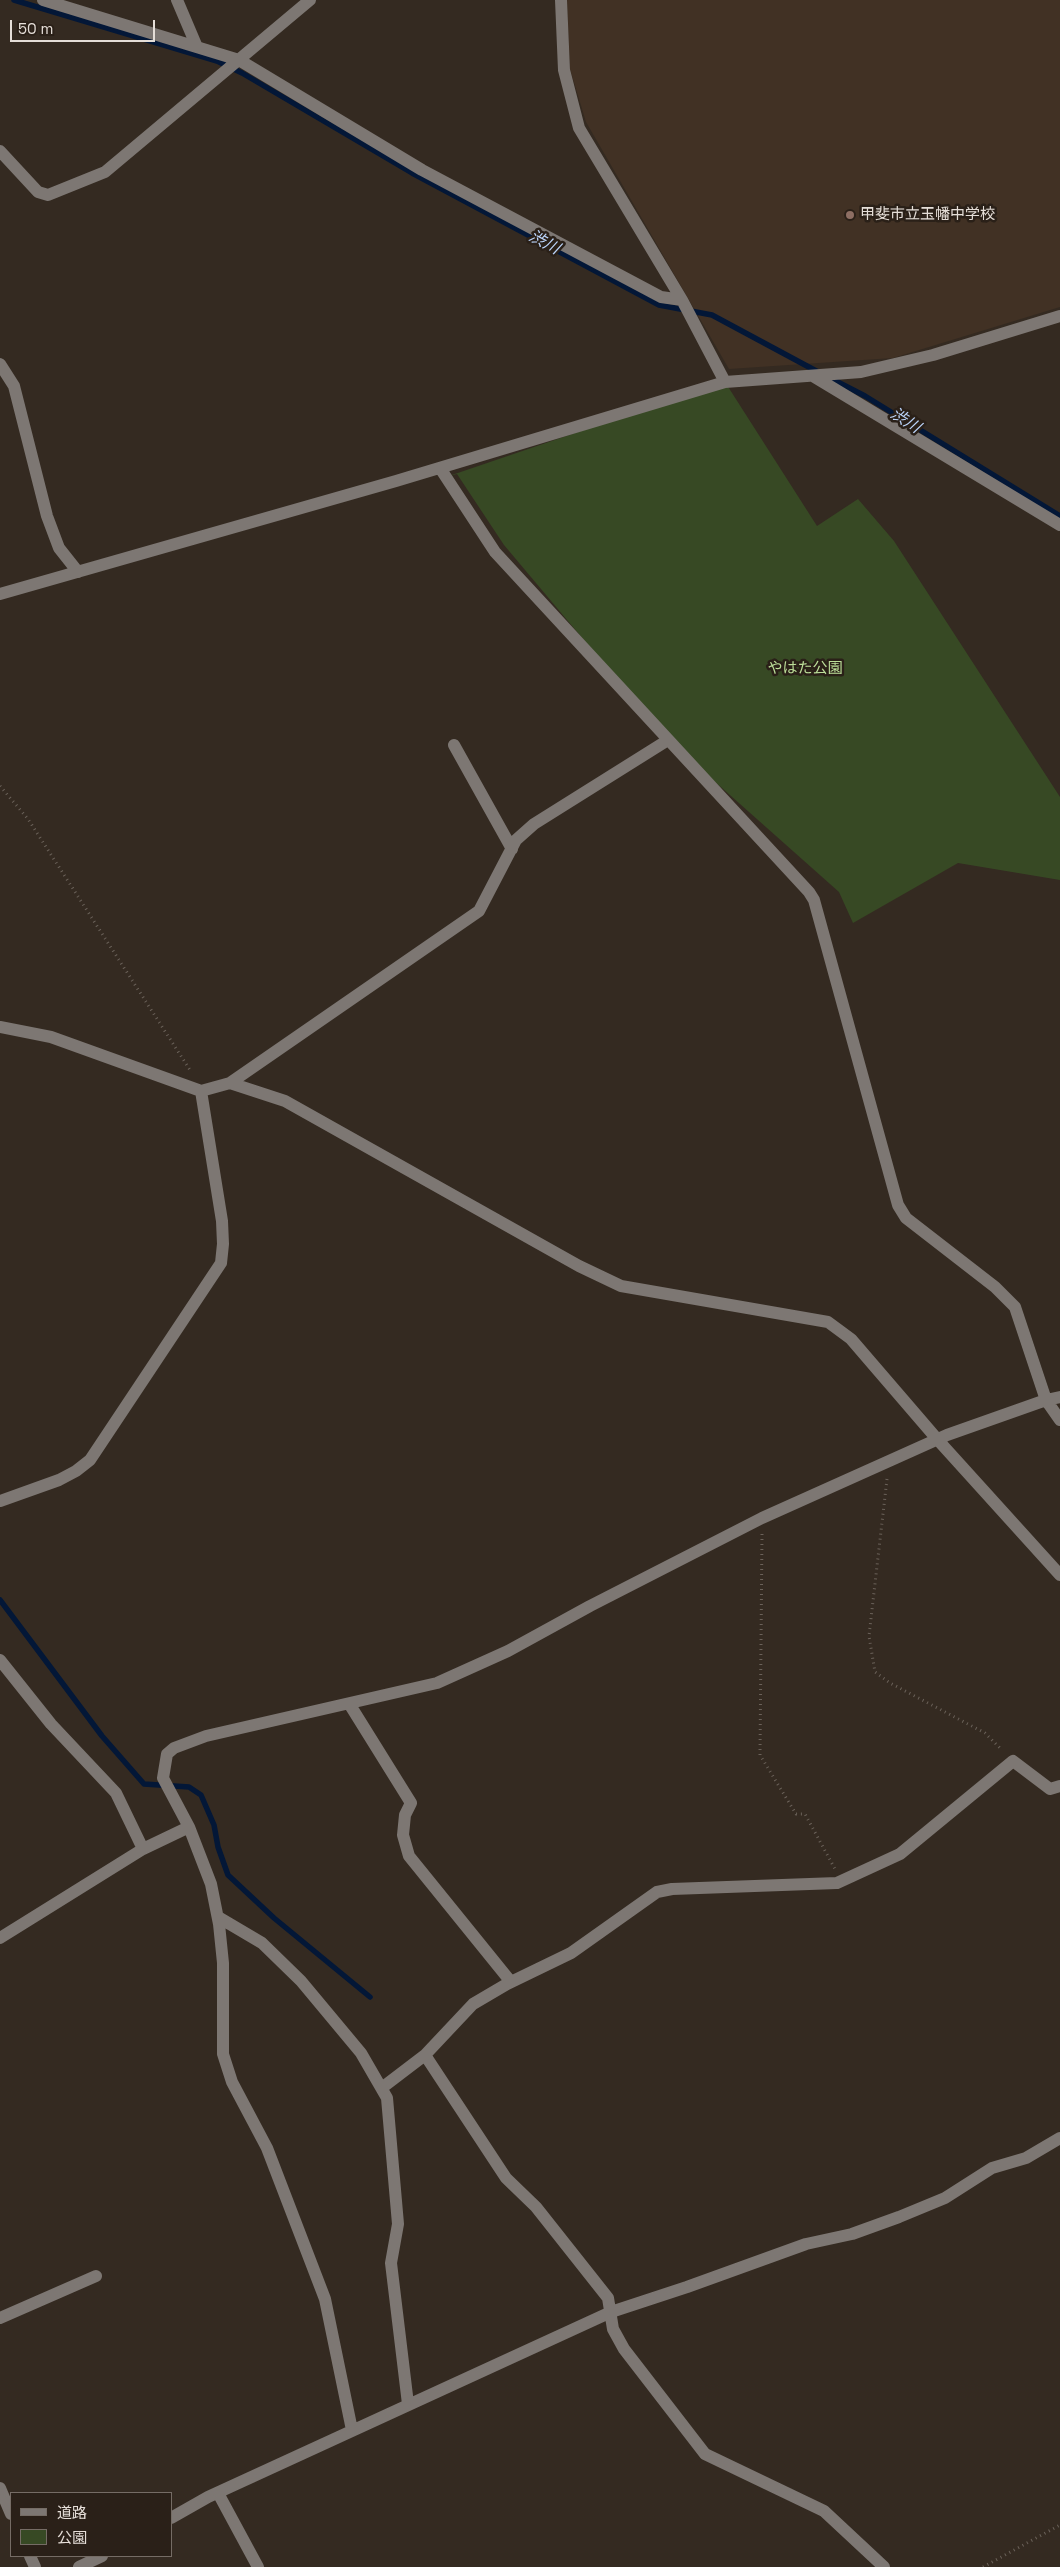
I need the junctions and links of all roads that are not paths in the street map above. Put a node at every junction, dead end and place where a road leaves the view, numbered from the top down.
1 (43, 0) edge
2 (177, 0) edge
3 (310, 0) edge
4 (561, 0) edge
5 (197, 48) junction
6 (239, 60) junction
7 (0, 151) edge
8 (682, 300) junction
9 (1060, 316) edge
10 (0, 364) edge
11 (813, 376) junction
12 (725, 382) junction
13 (440, 468) junction
14 (1060, 525) edge
15 (78, 572) junction
16 (0, 594) edge
17 (668, 740) junction
18 (454, 744) dead end
19 (512, 849) junction
20 (0, 1027) edge
21 (230, 1083) junction
22 (201, 1091) junction
23 (1060, 1397) edge
24 (1046, 1400) junction
25 (1060, 1420) edge
26 (937, 1439) junction
27 (0, 1501) edge
28 (1060, 1575) edge
29 (0, 1660) edge
30 (350, 1704) junction
31 (1060, 1786) edge
32 (188, 1826) junction
33 (143, 1850) junction
34 (218, 1918) junction
35 (0, 1938) edge
36 (511, 1982) junction
37 (425, 2055) junction
38 (383, 2087) junction
39 (1060, 2138) edge
40 (96, 2276) dead end
41 (611, 2312) junction
42 (0, 2318) edge
43 (408, 2404) junction
44 (352, 2430) junction
45 (0, 2488) edge
46 (218, 2493) junction
47 (10, 2512) edge
48 (172, 2517) edge
49 (100, 2557) edge
50 (79, 2567) edge
51 (258, 2567) edge
52 (884, 2567) edge

1 - 5 street
2 - 5 street
3 - 6 street
4 - 8 street
5 - 6 street
6 - 7 street
6 - 8 street
8 - 12 street
9 - 11 street
10 - 15 street
11 - 12 street
11 - 14 street
12 - 13 street
13 - 15 street
13 - 17 street
15 - 16 street
17 - 19 street
17 - 24 street
18 - 19 street
19 - 21 street
20 - 22 street
21 - 22 street
21 - 26 street
22 - 27 street
23 - 24 street
24 - 25 street
24 - 26 street
26 - 28 street
26 - 30 street
29 - 33 street
30 - 32 street
30 - 36 street
31 - 36 street
32 - 33 street
32 - 34 street
33 - 35 street
34 - 38 street
34 - 44 street
36 - 37 street
37 - 38 street
37 - 41 street
38 - 43 street
39 - 41 street
40 - 42 street
41 - 43 street
41 - 52 street
43 - 44 street
44 - 46 street
45 - 47 street
46 - 48 street
46 - 51 street
49 - 50 street

